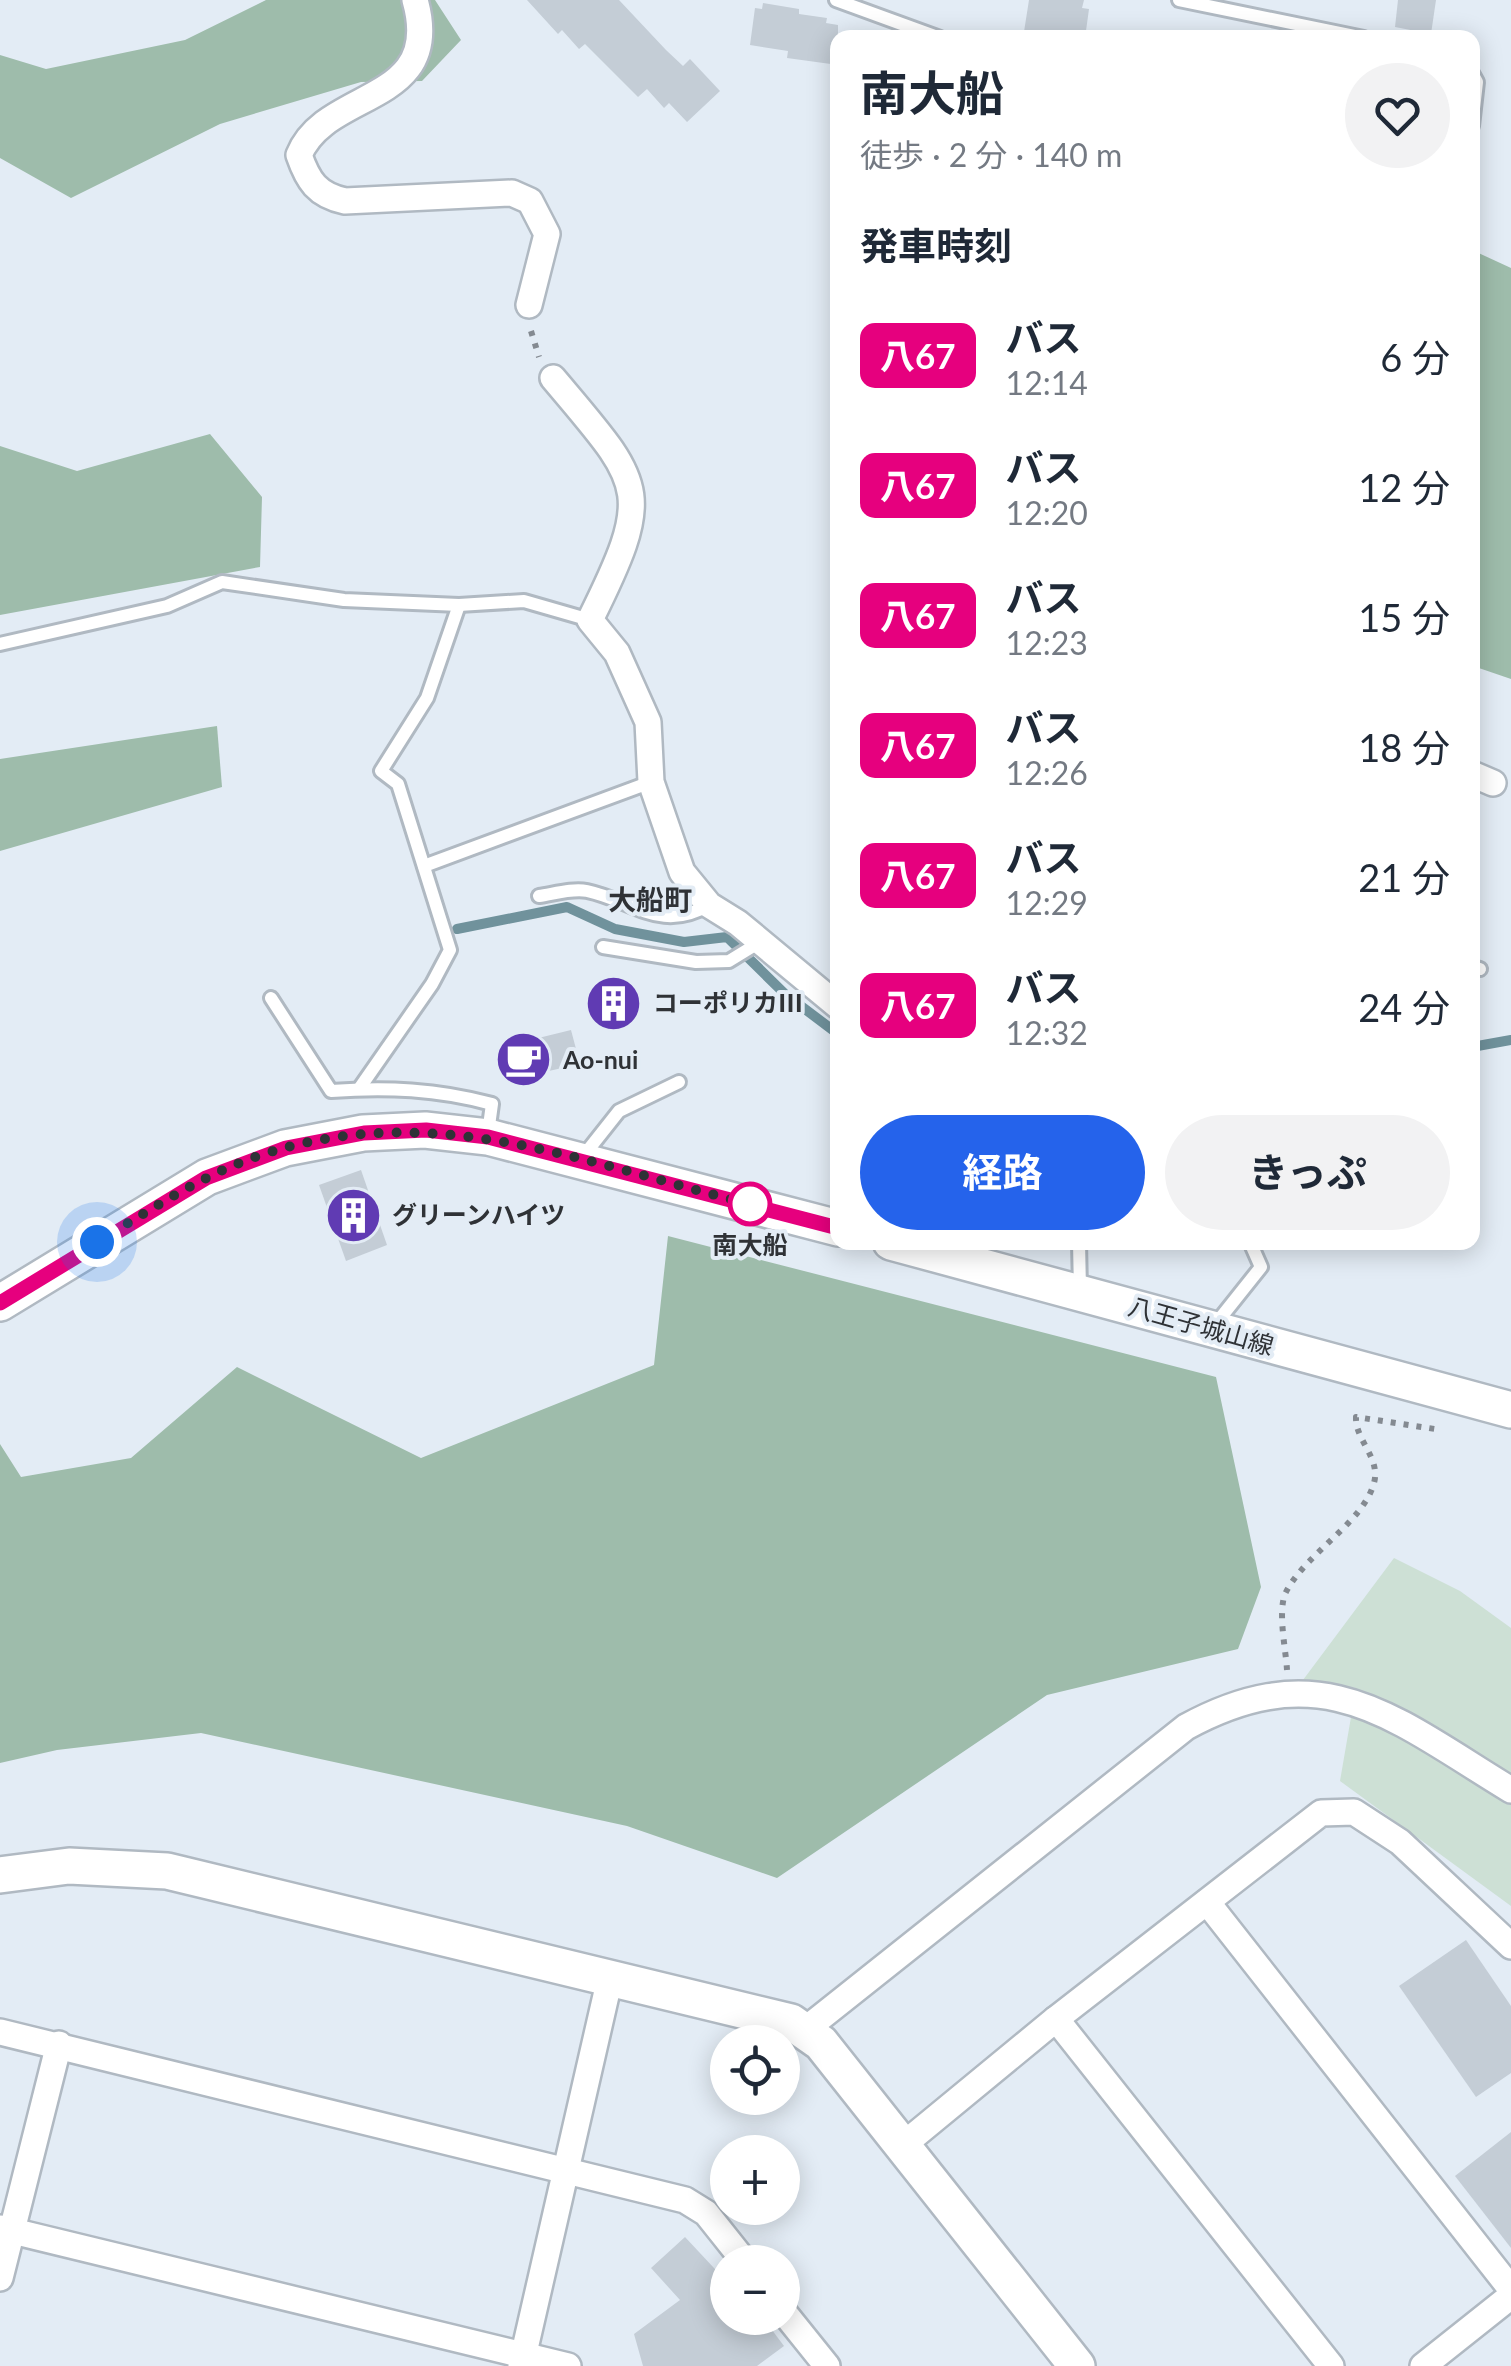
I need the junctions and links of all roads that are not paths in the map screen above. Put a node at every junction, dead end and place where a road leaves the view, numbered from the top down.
1 (415, 0) edge
2 (836, 0) edge
3 (1179, 0) edge
4 (851, 3) edge
5 (920, 30) edge
6 (1325, 30) edge
7 (529, 304) road end
8 (553, 378) road end
9 (459, 605) junction
10 (590, 620) junction
11 (0, 644) edge
12 (650, 782) junction
13 (424, 866) junction
14 (539, 896) dead end
15 (708, 906) junction
16 (760, 942) junction
17 (603, 946) dead end
18 (272, 998) dead end
19 (830, 999) edge
20 (679, 1082) dead end
21 (359, 1089) junction
22 (488, 1137) junction
23 (581, 1159) junction
24 (830, 1226) edge
25 (946, 1250) edge
26 (1079, 1250) edge
27 (1254, 1250) edge
28 (974, 1254) edge
29 (1080, 1292) junction
30 (0, 1302) edge
31 (1211, 1329) junction
32 (1511, 1410) edge
33 (1511, 1790) edge
34 (0, 1875) edge
35 (1207, 1902) junction
36 (1511, 1946) edge
37 (610, 1978) junction
38 (1056, 2019) junction
39 (806, 2028) junction
40 (0, 2032) edge
41 (59, 2044) junction
42 (903, 2145) junction
43 (568, 2169) junction
44 (6, 2230) edge
45 (731, 2245) edge
46 (0, 2278) edge
47 (1511, 2288) edge
48 (1511, 2296) edge
49 (800, 2332) edge
50 (523, 2360) edge
51 (568, 2366) edge
52 (827, 2366) edge
53 (1077, 2366) edge
54 (1331, 2366) edge
55 (1423, 2366) edge

1 - 7 street
2 - 4 lane
3 - 6 lane
4 - 5 lane
8 - 10 street
9 - 10 lane
9 - 11 lane
9 - 13 lane
10 - 12 street
12 - 13 lane
12 - 15 street
13 - 21 lane
14 - 15 lane
15 - 16 street
16 - 17 lane
16 - 19 street
18 - 21 lane
20 - 23 lane
21 - 22 lane
22 - 23 main road
22 - 30 main road
23 - 24 main road
25 - 28 main road, 八王子城山線
26 - 29 lane
27 - 31 lane
28 - 29 main road, 八王子城山線
29 - 31 main road, 八王子城山線
31 - 32 main road, 八王子城山線
33 - 39 street
34 - 37 main road
35 - 36 street
35 - 38 street
35 - 47 street
37 - 39 main road
37 - 43 street
38 - 42 street
38 - 54 street
39 - 42 main road
40 - 41 street
41 - 43 street
41 - 44 street
42 - 53 main road
43 - 45 street
43 - 50 street
44 - 46 street
44 - 50 street
48 - 55 street
49 - 52 street
50 - 51 street

